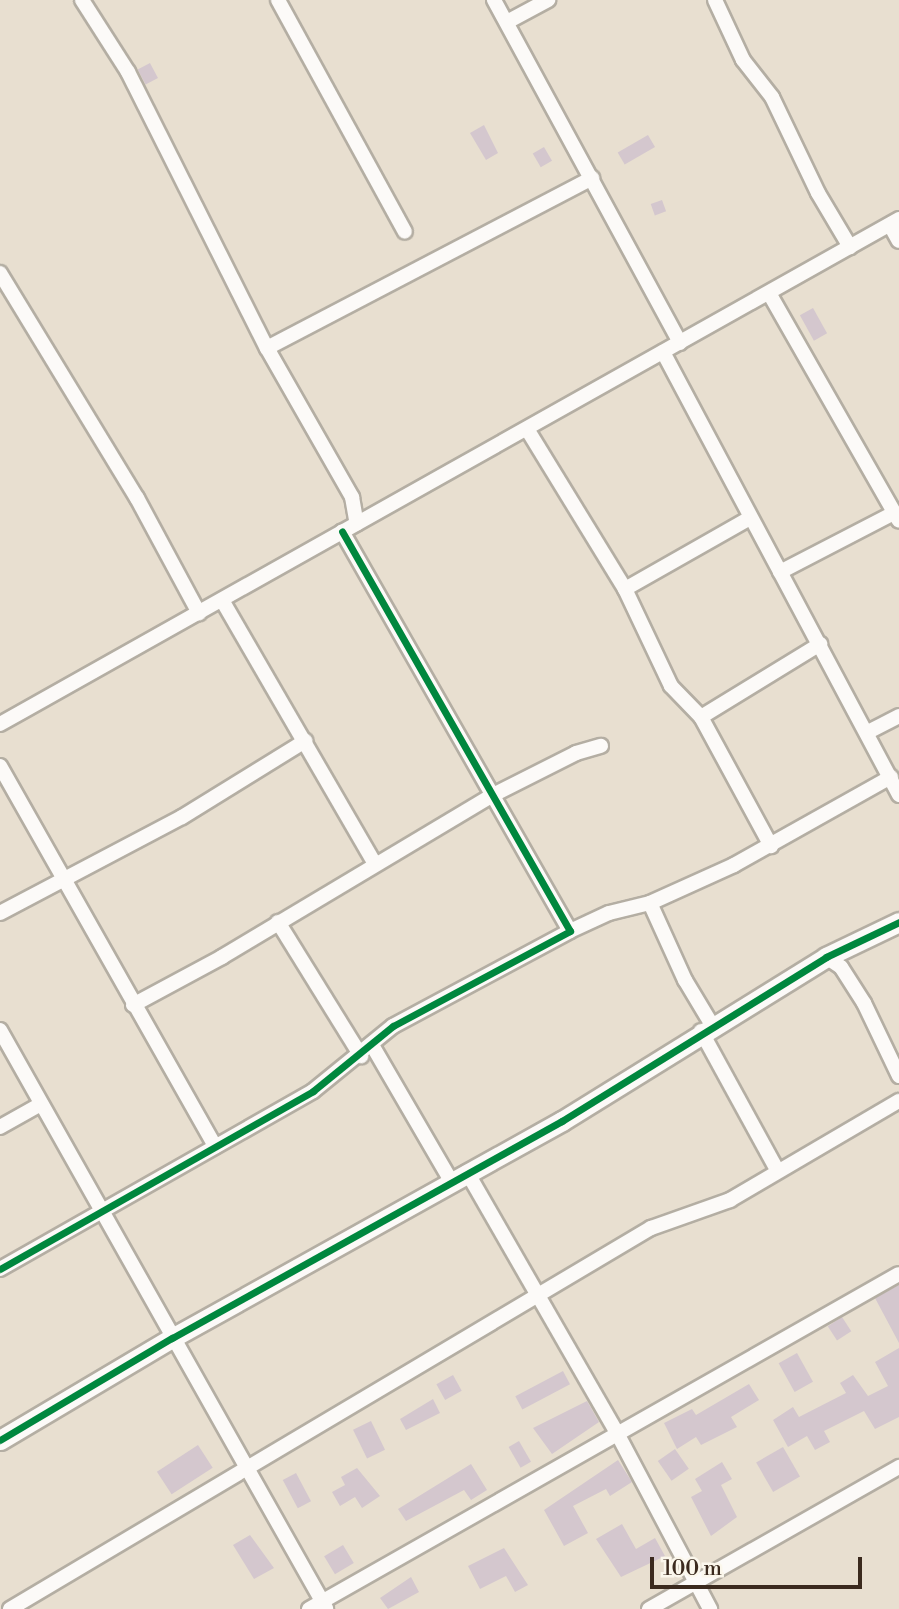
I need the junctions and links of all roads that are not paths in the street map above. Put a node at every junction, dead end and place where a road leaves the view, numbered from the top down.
1 (82, 0) edge
2 (278, 0) edge
3 (494, 0) edge
4 (548, 0) edge
5 (715, 0) edge
6 (507, 22) junction
7 (592, 178) junction
8 (894, 222) edge
9 (405, 232) dead end
10 (899, 241) edge
11 (850, 247) junction
12 (0, 273) edge
13 (769, 293) junction
14 (680, 342) junction
15 (267, 348) junction
16 (663, 352) junction
17 (527, 429) junction
18 (352, 497) junction
19 (383, 510) junction
20 (897, 517) edge
21 (750, 518) junction
22 (357, 524) junction
23 (342, 532) junction
24 (780, 572) junction
25 (625, 589) junction
26 (222, 600) junction
27 (199, 613) junction
28 (820, 644) junction
29 (899, 716) edge
30 (701, 717) junction
31 (0, 724) edge
32 (868, 732) junction
33 (305, 741) junction
34 (601, 746) dead end
35 (0, 765) edge
36 (891, 777) junction
37 (899, 795) edge
38 (491, 796) junction
39 (772, 846) junction
40 (374, 862) junction
41 (62, 878) junction
42 (650, 903) junction
43 (0, 913) edge
44 (278, 922) junction
45 (899, 922) edge
46 (570, 931) junction
47 (826, 957) junction
48 (133, 1004) junction
49 (707, 1028) junction
50 (0, 1030) edge
51 (372, 1045) junction
52 (360, 1056) junction
53 (899, 1076) edge
54 (899, 1101) edge
55 (41, 1104) junction
56 (0, 1127) edge
57 (215, 1146) junction
58 (777, 1170) junction
59 (459, 1176) junction
60 (101, 1211) junction
61 (0, 1269) edge
62 (899, 1274) edge
63 (536, 1295) junction
64 (172, 1338) junction
65 (618, 1435) junction
66 (0, 1440) edge
67 (899, 1467) edge
68 (248, 1470) junction
69 (695, 1584) junction
70 (325, 1605) edge
71 (10, 1609) edge
72 (309, 1609) edge
73 (649, 1609) edge
74 (710, 1609) edge

1 - 15 street
2 - 9 street
3 - 6 street
4 - 6 street
5 - 11 street
6 - 7 street
7 - 14 street
7 - 15 street
8 - 10 street
8 - 11 street
11 - 13 street
12 - 27 street
13 - 14 street
13 - 20 street
14 - 16 street
15 - 18 street
16 - 17 street
16 - 21 street
17 - 19 street
17 - 25 street
18 - 19 street
18 - 22 street
19 - 22 street
20 - 24 street
21 - 24 street
21 - 25 street
22 - 23 street
23 - 26 street
23 - 38 street
24 - 28 street
25 - 30 street
26 - 27 street
26 - 33 street
27 - 31 street
28 - 30 street
28 - 32 street
29 - 32 street
30 - 39 street
32 - 36 street
33 - 40 street
33 - 41 street
34 - 38 street
35 - 41 street
36 - 37 street
36 - 39 street
38 - 40 street
38 - 46 street
39 - 42 street
40 - 44 street
41 - 43 street
41 - 48 street
42 - 46 street
42 - 49 street
44 - 48 street
44 - 52 street
45 - 47 street
46 - 51 street
47 - 49 street
47 - 53 street
48 - 57 street
49 - 58 street
49 - 59 street
50 - 55 street
51 - 52 street
51 - 59 street
52 - 57 street
54 - 58 street
55 - 56 street
55 - 60 street
57 - 60 street
58 - 63 street
59 - 63 street
59 - 64 street
60 - 61 street
60 - 64 street
62 - 65 street
63 - 65 street
63 - 68 street
64 - 66 street
64 - 68 street
65 - 69 street
65 - 70 street
67 - 69 street
68 - 70 street
68 - 71 street
69 - 73 street
69 - 74 street
70 - 72 street

